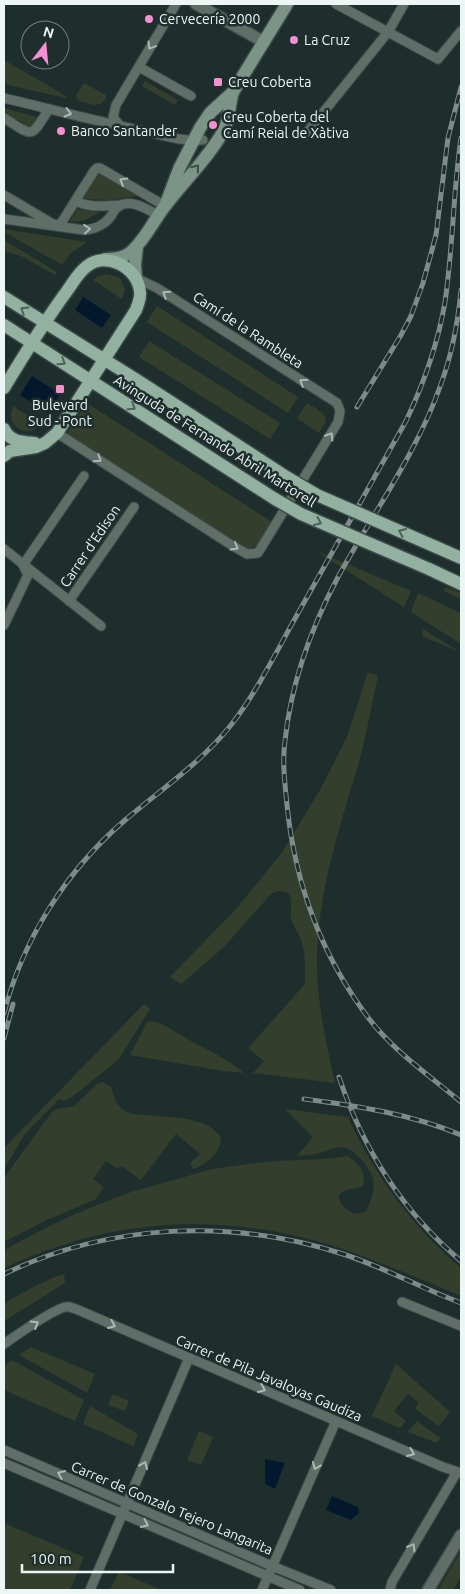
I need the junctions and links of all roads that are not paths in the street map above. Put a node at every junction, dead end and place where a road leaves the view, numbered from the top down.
1 (176, 4) edge
2 (196, 4) edge
3 (287, 4) edge
4 (336, 4) edge
5 (404, 4) edge
6 (461, 31) edge
7 (388, 32) junction
8 (264, 42) junction
9 (139, 67) junction
10 (233, 92) junction
11 (191, 96) dead end
12 (4, 98) edge
13 (49, 108) junction
14 (210, 113) junction
15 (4, 118) edge
16 (228, 122) junction
17 (120, 126) junction
18 (305, 136) dead end
19 (198, 137) junction
20 (218, 138) junction
21 (4, 195) edge
22 (76, 201) junction
23 (121, 205) junction
24 (162, 211) junction
25 (4, 219) edge
26 (137, 246) junction
27 (103, 259) junction
28 (136, 278) junction
29 (4, 297) edge
30 (45, 323) junction
31 (4, 325) edge
32 (32, 344) junction
33 (104, 360) junction
34 (91, 381) junction
35 (4, 388) edge
36 (4, 429) edge
37 (57, 433) junction
38 (45, 443) junction
39 (4, 456) edge
40 (84, 476) dead end
41 (134, 507) dead end
42 (4, 549) edge
43 (461, 558) edge
44 (23, 565) junction
45 (461, 584) edge
46 (69, 601) junction
47 (4, 625) edge
48 (101, 626) dead end
49 (402, 1302) dead end
50 (461, 1326) edge
51 (4, 1344) edge
52 (189, 1358) junction
53 (336, 1421) junction
54 (4, 1450) edge
55 (4, 1462) edge
56 (459, 1472) edge
57 (128, 1503) junction
58 (123, 1514) junction
59 (461, 1535) edge
60 (272, 1566) junction
61 (268, 1577) junction
62 (90, 1590) edge
63 (262, 1590) edge
64 (300, 1590) edge
65 (330, 1590) edge
66 (390, 1590) edge
67 (428, 1590) edge

1 -> 9 street
2 - 8 street
3 - 8 main road
4 - 7 street
5 - 7 street
6 - 7 street
7 - 18 street
8 - 10 main road
9 - 11 street
9 - 17 street
10 - 14 main road
10 - 16 main road
12 - 13 street
13 - 15 street
13 -> 17 street
14 - 16 main road
14 - 19 main road
16 - 20 main road
17 - 19 street
19 - 20 main road
19 - 24 main road
24 -> 20 main road
21 - 22 street
22 - 23 street
24 -> 22 street
23 - 24 street
25 -> 23 street
24 - 26 main road
26 - 27 main road
26 - 28 main road
27 - 28 main road
27 - 30 main road
28 - 33 main road
37 -> 28 street, Camí de la Rambleta
30 -> 29 main road, Avinguda de Fernando Abril Martorell
30 - 32 main road
30 - 33 main road, Avinguda de Fernando Abril Martorell
31 - 32 main road, Avinguda de Fernando Abril Martorell
32 -> 34 main road, Avinguda de Fernando Abril Martorell
32 - 35 main road
33 - 34 main road
43 -> 33 main road, Avinguda de Fernando Abril Martorell, bridge
34 - 37 main road
34 -> 45 main road, Avinguda de Fernando Abril Martorell, bridge
36 - 38 main road
37 - 38 main road
38 - 39 main road
40 - 44 street
41 - 46 street, Carrer d'Edison
42 - 44 street
44 - 46 street
44 - 47 street
46 - 48 street
49 - 50 street
51 -> 52 street, Carrer de Pila Javaloyas Gaudiza
52 -> 53 street, Carrer de Pila Javaloyas Gaudiza
57 -> 52 street
53 -> 56 street, Carrer de Pila Javaloyas Gaudiza
53 -> 60 street
57 -> 54 street, Carrer de Gonzalo Tejero Langarita
55 - 58 street, Carrer de Gonzalo Tejero Langarita
66 -> 56 street
57 - 58 street
57 - 60 street, Carrer de Gonzalo Tejero Langarita
58 -> 61 street, Carrer de Gonzalo Tejero Langarita
58 - 62 street
59 - 67 street
60 - 61 street
60 - 65 street, Carrer de Gonzalo Tejero Langarita
61 - 63 street
61 - 64 street, Carrer de Gonzalo Tejero Langarita

